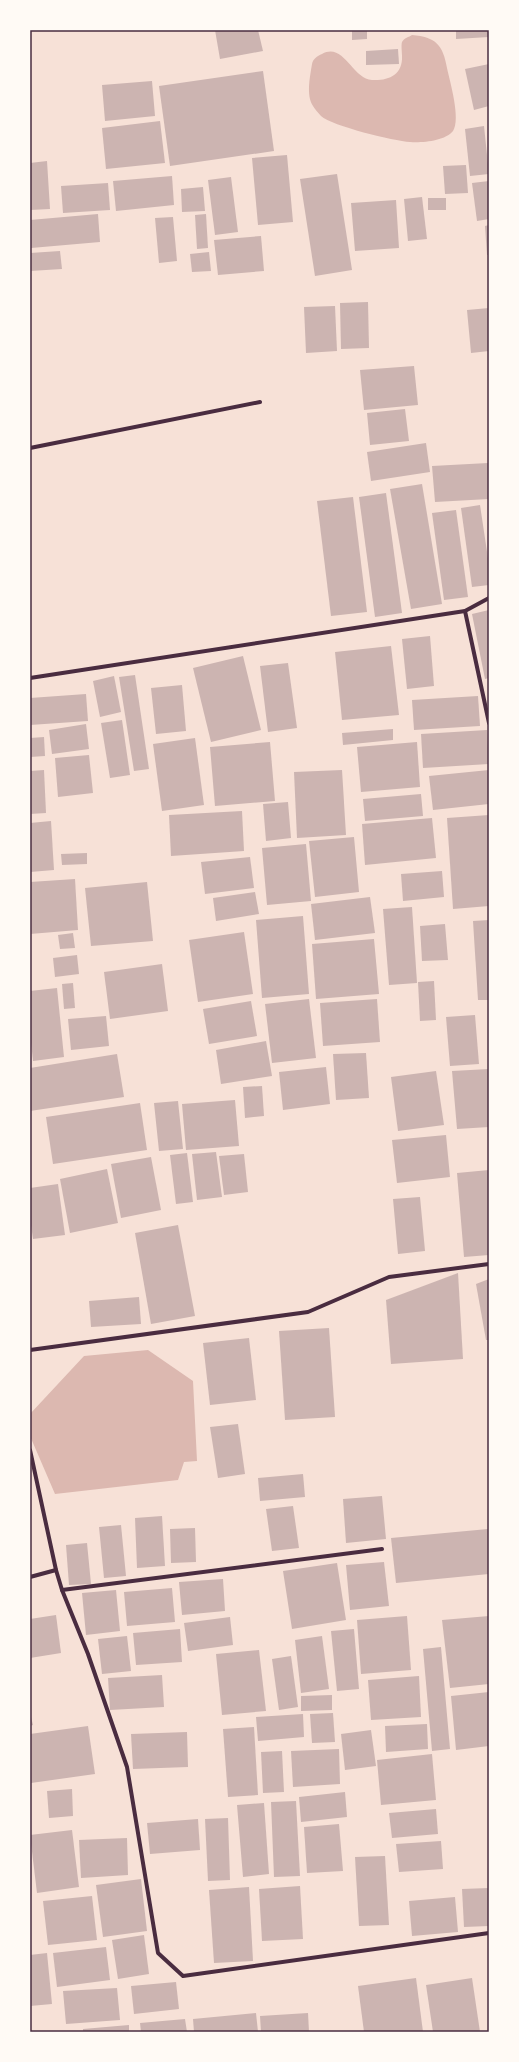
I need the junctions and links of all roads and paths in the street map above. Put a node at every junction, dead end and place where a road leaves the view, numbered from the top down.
1 (260, 402) dead end
2 (30, 448) edge
3 (489, 598) edge
4 (465, 611) junction
5 (30, 678) edge
6 (489, 723) edge
7 (489, 1264) edge
8 (30, 1350) edge
9 (30, 1450) edge
10 (382, 1549) dead end
11 (56, 1570) junction
12 (30, 1577) edge
13 (62, 1590) junction
14 (489, 1933) edge

1 - 2 street
3 - 4 street
4 - 5 street
4 - 6 street
7 - 8 street
9 - 11 street
10 - 13 street
11 - 12 street
11 - 13 street
13 - 14 street

